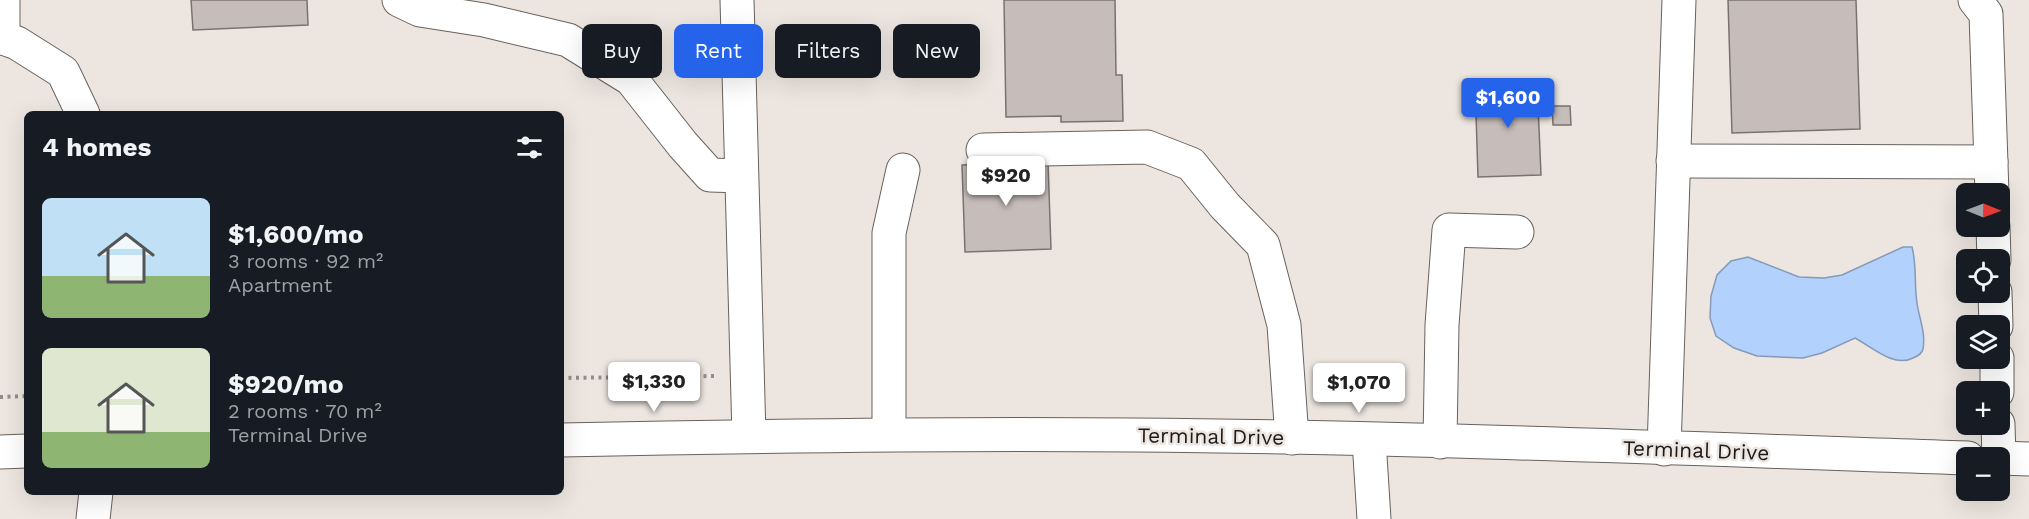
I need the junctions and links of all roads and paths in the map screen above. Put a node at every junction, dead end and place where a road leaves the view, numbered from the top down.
1 (3, 0) edge
2 (399, 0) edge
3 (737, 0) edge
4 (1679, 0) edge
5 (1975, 0) edge
6 (1, 37) edge
7 (82, 111) edge
8 (983, 150) dead end
9 (1672, 161) junction
10 (903, 170) dead end
11 (741, 176) junction
12 (1992, 178) edge
13 (1517, 232) dead end
14 (747, 376) junction
15 (564, 378) edge
16 (24, 396) edge
17 (0, 397) edge
18 (889, 434) junction
19 (749, 436) junction
20 (1292, 438) junction
21 (564, 440) edge
22 (1369, 440) junction
23 (1440, 442) junction
24 (1664, 449) junction
25 (24, 451) edge
26 (0, 452) edge
27 (1956, 458) edge
28 (2010, 458) edge
29 (2029, 459) edge
30 (96, 495) edge
31 (93, 519) edge
32 (1374, 519) edge

1 - 6 street
2 - 11 street
3 - 11 street
4 - 9 street
5 - 12 street
6 - 7 street
8 - 20 street
9 - 12 street
9 - 24 street
10 - 18 street
11 - 14 street
13 - 23 street
14 - 15 path
14 - 19 street
16 - 17 path
18 - 19 street, Terminal Drive
18 - 20 street, Terminal Drive
19 - 21 street, Terminal Drive
20 - 22 street, Terminal Drive
22 - 23 street, Terminal Drive
22 - 32 street
23 - 24 street, Terminal Drive
24 - 27 street, Terminal Drive
25 - 26 street
28 - 29 street
30 - 31 street

